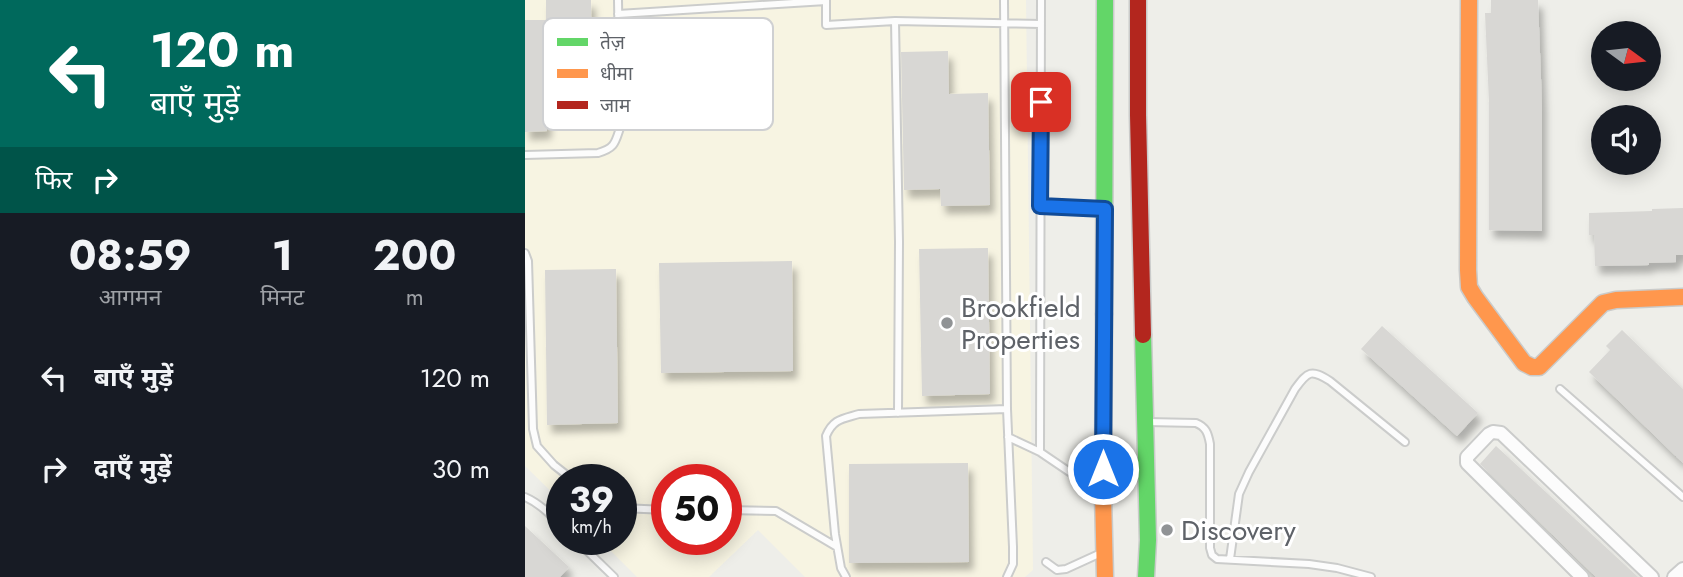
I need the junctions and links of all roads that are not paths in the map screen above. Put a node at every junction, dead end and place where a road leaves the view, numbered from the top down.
1 (618, 0) edge
2 (1003, 0) edge
3 (1041, 0) edge
4 (1105, 0) edge
5 (1138, 0) edge
6 (1469, 0) edge
7 (826, 1) edge
8 (618, 14) junction
9 (618, 18) edge
10 (895, 22) junction
11 (1004, 23) junction
12 (1041, 24) junction
13 (618, 130) edge
14 (525, 155) edge
15 (1040, 206) junction
16 (1105, 209) junction
17 (525, 253) edge
18 (1683, 297) edge
19 (1560, 389) dead end
20 (1007, 409) junction
21 (898, 413) junction
22 (1145, 422) junction
23 (1009, 437) junction
24 (1405, 442) dead end
25 (1040, 453) junction
26 (553, 464) edge
27 (1103, 495) junction
28 (525, 497) edge
29 (1683, 497) edge
30 (546, 511) edge
31 (742, 511) edge
32 (837, 547) junction
33 (1105, 551) junction
34 (591, 555) edge
35 (1230, 559) junction
36 (1046, 562) dead end
37 (1683, 569) edge
38 (614, 577) edge
39 (846, 577) edge
40 (1007, 577) edge
41 (1105, 577) edge
42 (1146, 577) edge
43 (1371, 577) edge
44 (1583, 577) edge
45 (1652, 577) edge
46 (1674, 577) edge

1 - 8 lane
2 - 11 lane
3 - 12 lane
4 - 16 main road
5 - 22 main road
6 - 18 main road
7 - 8 lane
7 - 10 lane
8 - 9 lane
10 - 11 lane
10 - 21 lane
11 - 12 lane
11 - 20 lane
12 - 15 lane
13 - 14 lane
15 - 16 lane
15 - 25 lane
16 - 27 main road
17 - 26 lane
19 - 29 lane
20 - 21 lane
20 - 23 lane
21 - 32 lane
22 - 35 lane
22 - 42 main road
23 - 25 lane
23 - 40 lane
24 - 35 lane
25 - 27 lane
27 - 33 main road
28 - 30 lane
31 - 32 lane
32 - 39 lane
33 - 36 lane
33 - 41 main road
34 - 38 lane
35 - 43 lane
37 - 46 street
44 - 45 street

